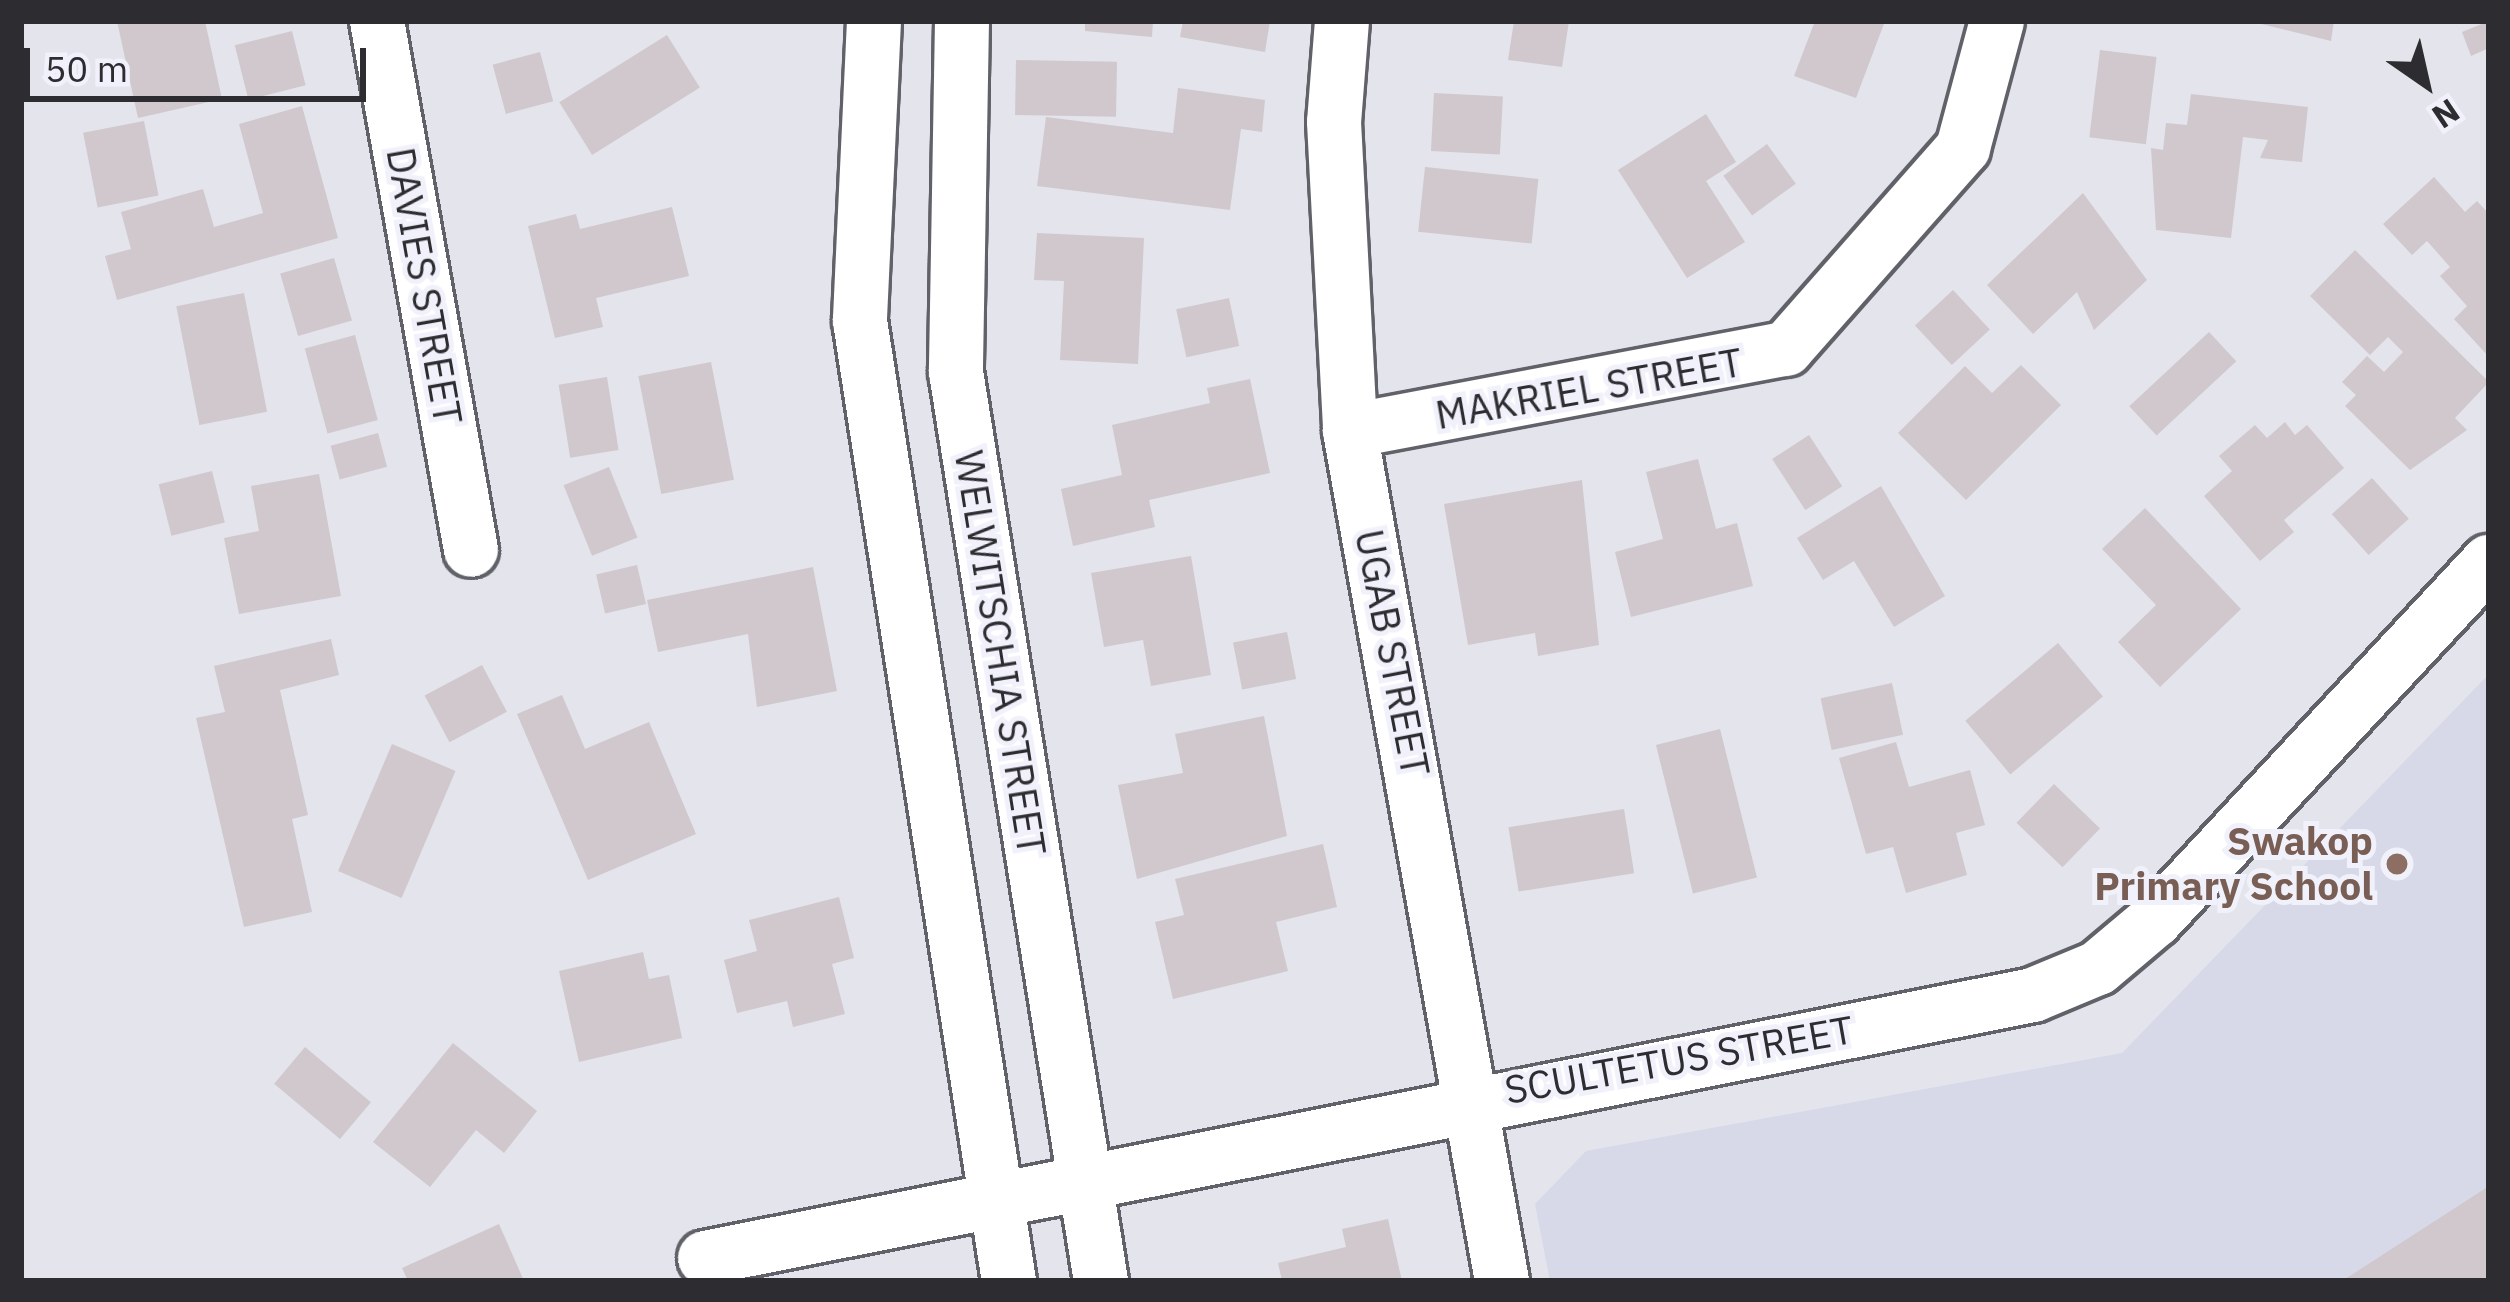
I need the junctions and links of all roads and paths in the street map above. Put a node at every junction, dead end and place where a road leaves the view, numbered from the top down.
1 (377, 21) edge
2 (874, 21) edge
3 (962, 21) edge
4 (1342, 21) edge
5 (1997, 21) edge
6 (1350, 430) junction
7 (471, 550) dead end
8 (2489, 562) edge
9 (1476, 1098) junction
10 (1082, 1180) junction
11 (992, 1197) junction
12 (705, 1258) dead end
13 (1009, 1281) edge
14 (1101, 1281) edge
15 (1502, 1281) edge

1 - 7 street, DAVIES STREET
2 - 11 street
3 - 10 street, WELWITSCHIA STREET
4 - 6 street, UGAB STREET
5 - 6 street, MAKRIEL STREET
6 - 9 street, UGAB STREET
8 - 9 street, SCULTETUS STREET
9 - 10 street, SCULTETUS STREET
9 - 15 street, UGAB STREET
10 - 11 street, SCULTETUS STREET
10 - 14 street, WELWITSCHIA STREET
11 - 12 street, SCULTETUS STREET
11 - 13 street

